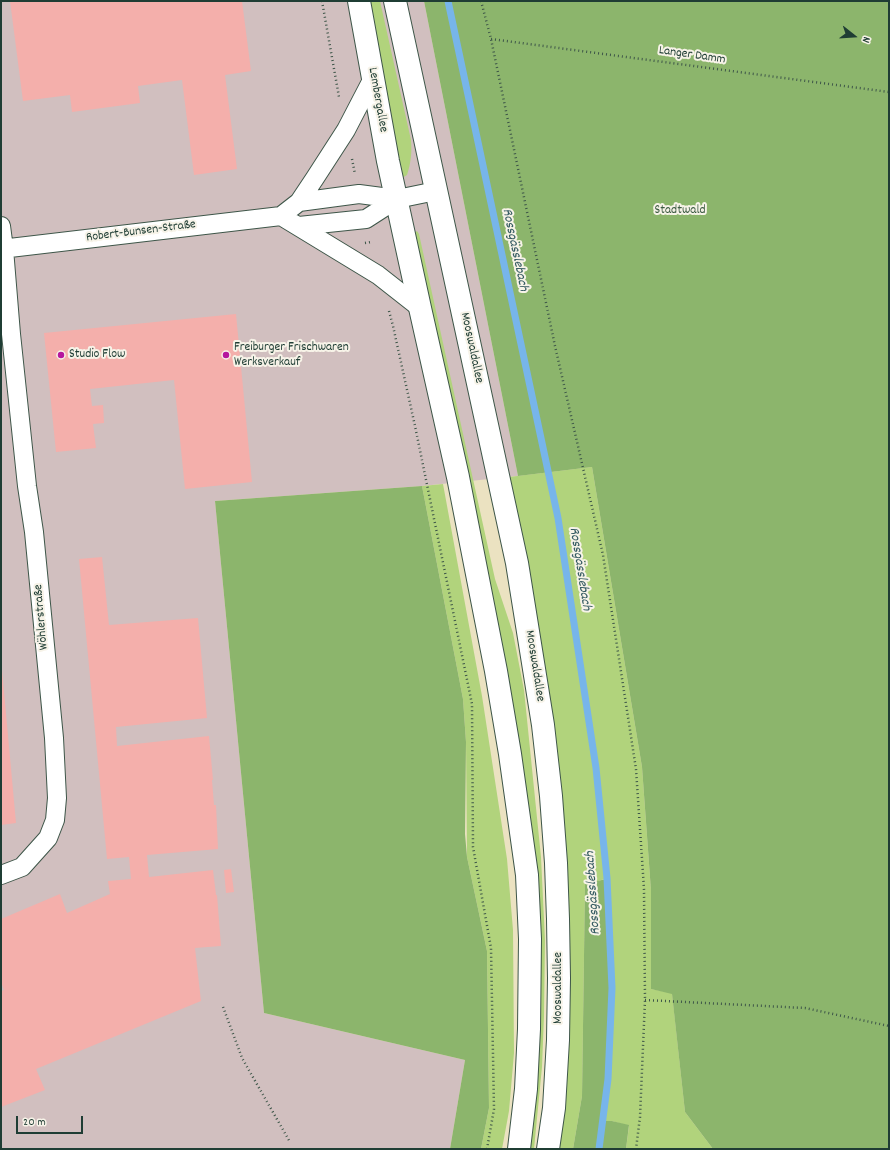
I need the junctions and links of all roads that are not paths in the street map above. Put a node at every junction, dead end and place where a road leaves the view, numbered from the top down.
1 (359, 1) edge
2 (395, 1) edge
3 (373, 78) junction
4 (436, 190) junction
5 (397, 199) junction
6 (299, 202) junction
7 (281, 216) junction
8 (1, 226) edge
9 (299, 226) junction
10 (3, 249) edge
11 (420, 308) junction
12 (6, 334) edge
13 (1, 875) edge
14 (519, 1149) edge
15 (548, 1149) edge

1 - 3 main road, Lembergallee
2 - 4 main road
3 - 5 main road, Lembergallee
3 - 6 street
4 - 5 street
4 - 15 main road, Mooswaldallee
5 - 6 street
5 - 9 street
5 - 11 main road
6 - 7 street
7 - 9 street
7 - 10 street, Robert-Bunsen-Straße
8 - 10 street, Wöhlerstraße
9 - 11 street
10 - 12 street, Wöhlerstraße
11 - 14 main road
12 - 13 street, Wöhlerstraße

